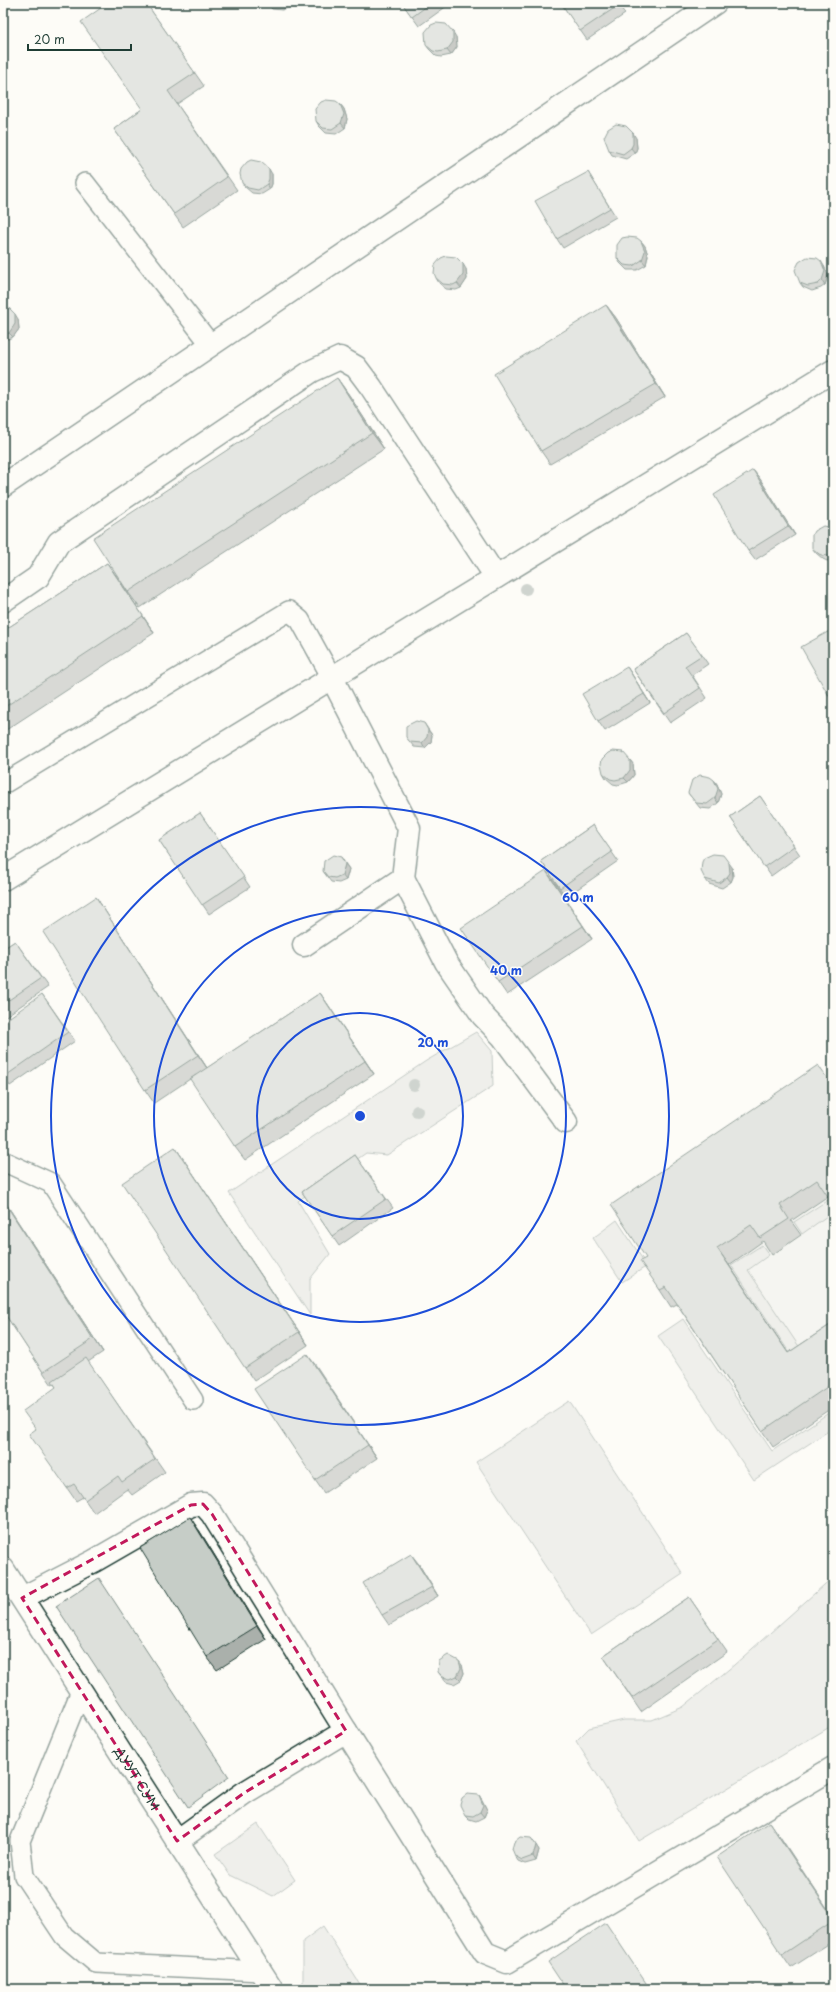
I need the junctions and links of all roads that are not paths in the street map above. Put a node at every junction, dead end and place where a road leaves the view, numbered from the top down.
1 (714, 3) edge
2 (85, 183) dead end
3 (211, 345) junction
4 (833, 371) edge
5 (3, 486) edge
6 (496, 577) junction
7 (3, 601) edge
8 (332, 678) junction
9 (3, 784) edge
10 (403, 878) junction
11 (3, 879) edge
12 (304, 945) dead end
13 (566, 1122) dead end
14 (3, 1161) edge
15 (193, 1400) dead end
16 (3, 1569) edge
17 (22, 1598) junction
18 (81, 1691) junction
19 (346, 1731) junction
20 (833, 1768) edge
21 (177, 1841) junction
22 (267, 1980) edge

1 - 3 street
2 - 3 lane
3 - 5 street
4 - 6 street
6 - 7 street
6 - 8 street
8 - 9 lane
8 - 10 street
8 - 11 street
10 - 12 street
10 - 13 street
14 - 15 lane
16 - 17 street, ДУУТ СУМ
17 - 18 street, ДУУТ СУМ
17 - 19 street
18 - 21 street, ДУУТ СУМ
18 - 22 lane
19 - 20 street
19 - 21 street
21 - 22 street, ДУУТ СУМ

